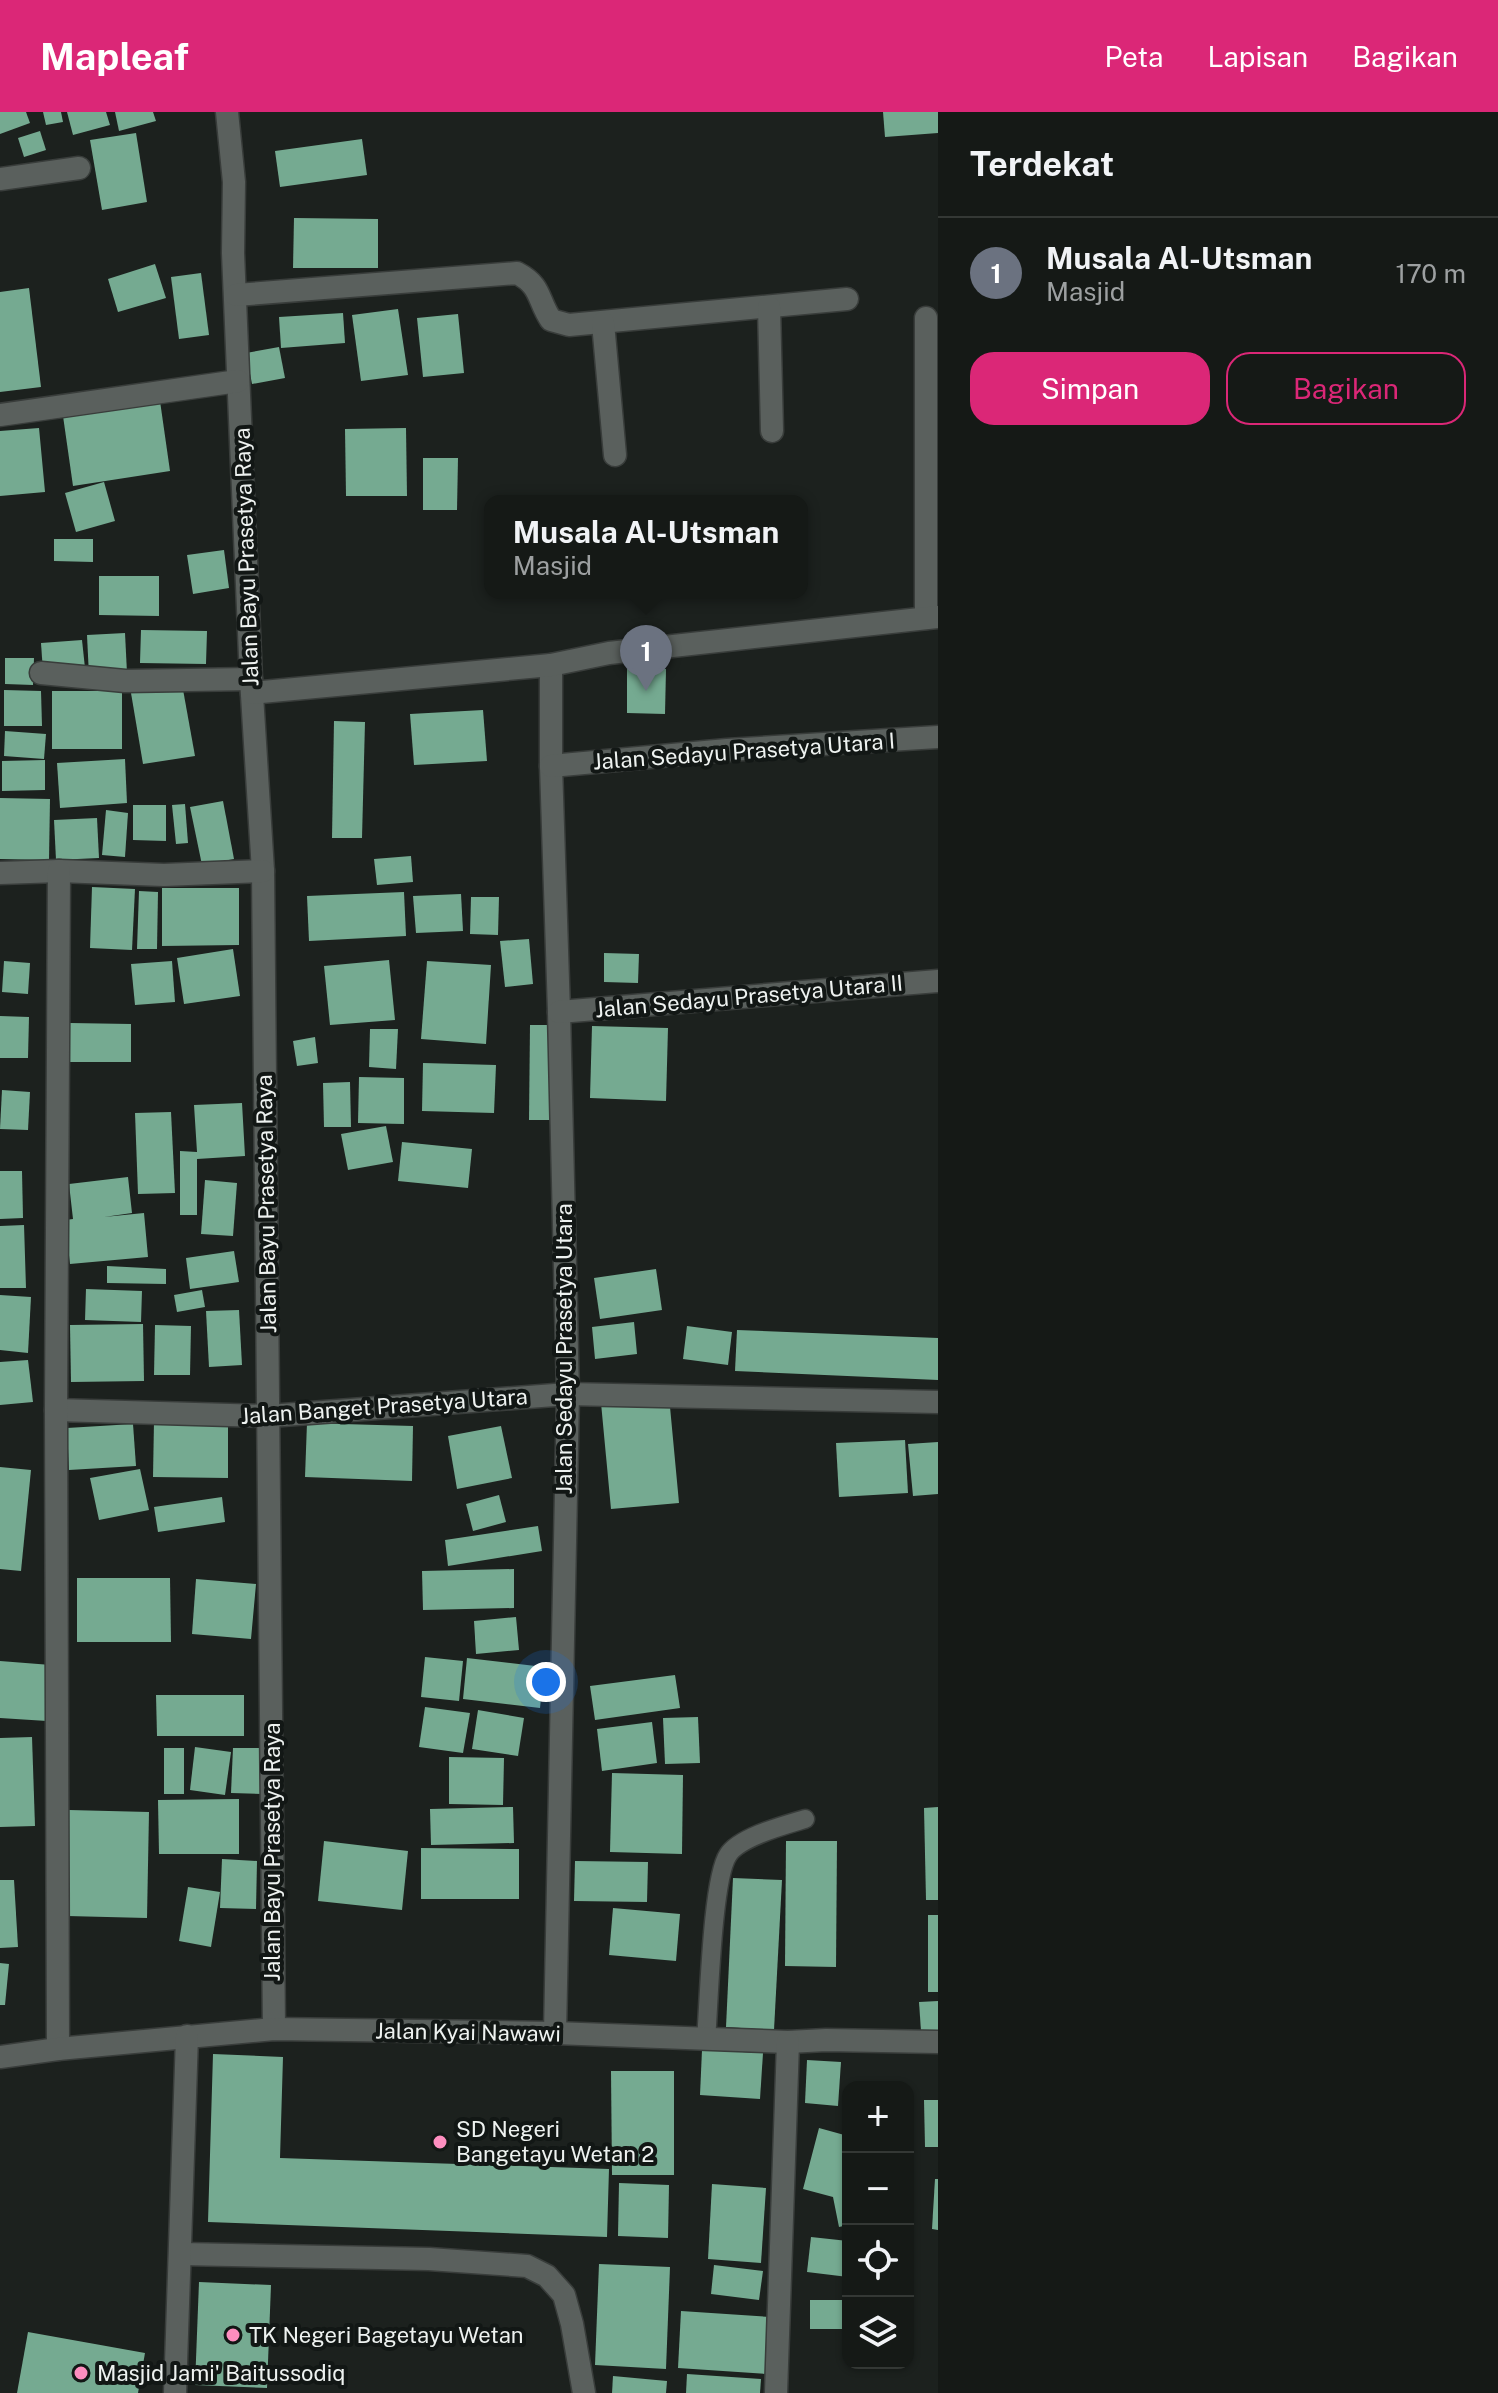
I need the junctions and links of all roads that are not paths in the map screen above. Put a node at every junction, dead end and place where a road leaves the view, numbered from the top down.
1 (227, 112) edge
2 (79, 168) dead end
3 (0, 179) edge
4 (236, 295) junction
5 (847, 299) dead end
6 (769, 307) junction
7 (926, 318) dead end
8 (603, 323) junction
9 (238, 381) junction
10 (0, 415) edge
11 (772, 431) dead end
12 (615, 455) dead end
13 (932, 617) edge
14 (551, 665) junction
15 (41, 673) dead end
16 (251, 686) junction
17 (938, 737) edge
18 (551, 766) junction
19 (59, 871) junction
20 (263, 871) junction
21 (0, 873) edge
22 (938, 981) edge
23 (559, 1012) junction
24 (568, 1394) junction
25 (938, 1402) edge
26 (56, 1410) junction
27 (269, 1416) junction
28 (805, 1819) dead end
29 (274, 2029) junction
30 (555, 2033) junction
31 (187, 2036) junction
32 (706, 2040) junction
33 (788, 2042) junction
34 (938, 2042) edge
35 (58, 2049) junction
36 (0, 2057) edge
37 (182, 2254) junction
38 (175, 2393) edge
39 (584, 2393) edge
40 (776, 2393) edge

1 - 4 street, Jalan Bayu Prasetya Raya
2 - 3 street
4 - 8 street
4 - 9 street, Jalan Bayu Prasetya Raya
5 - 6 street
6 - 8 street
6 - 11 street
7 - 13 street
8 - 12 street
9 - 10 street
9 - 16 street, Jalan Bayu Prasetya Raya
13 - 14 street
14 - 16 street
14 - 18 street, Jalan Sedayu Prasetya Utara
15 - 16 street
16 - 20 street, Jalan Bayu Prasetya Raya
17 - 18 street, Jalan Sedayu Prasetya Utara I
18 - 23 street, Jalan Sedayu Prasetya Utara
19 - 20 street
19 - 21 street
19 - 26 street
20 - 27 street, Jalan Bayu Prasetya Raya
22 - 23 street, Jalan Sedayu Prasetya Utara II
23 - 24 street, Jalan Sedayu Prasetya Utara
24 - 25 street, Jalan Banget Prasetya Utara
24 - 27 street, Jalan Banget Prasetya Utara
24 - 30 street, Jalan Sedayu Prasetya Utara
26 - 27 street, Jalan Banget Prasetya Utara
26 - 35 street
27 - 29 street, Jalan Bayu Prasetya Raya
28 - 32 lane
29 - 30 street, Jalan Kyai Nawawi
29 - 31 street, Jalan Kyai Nawawi
30 - 32 street, Jalan Kyai Nawawi
31 - 35 street, Jalan Kyai Nawawi
31 - 37 street
32 - 33 street, Jalan Kyai Nawawi
33 - 34 street, Jalan Kyai Nawawi
33 - 40 street
35 - 36 street, Jalan Kyai Nawawi
37 - 38 street
37 - 39 street

